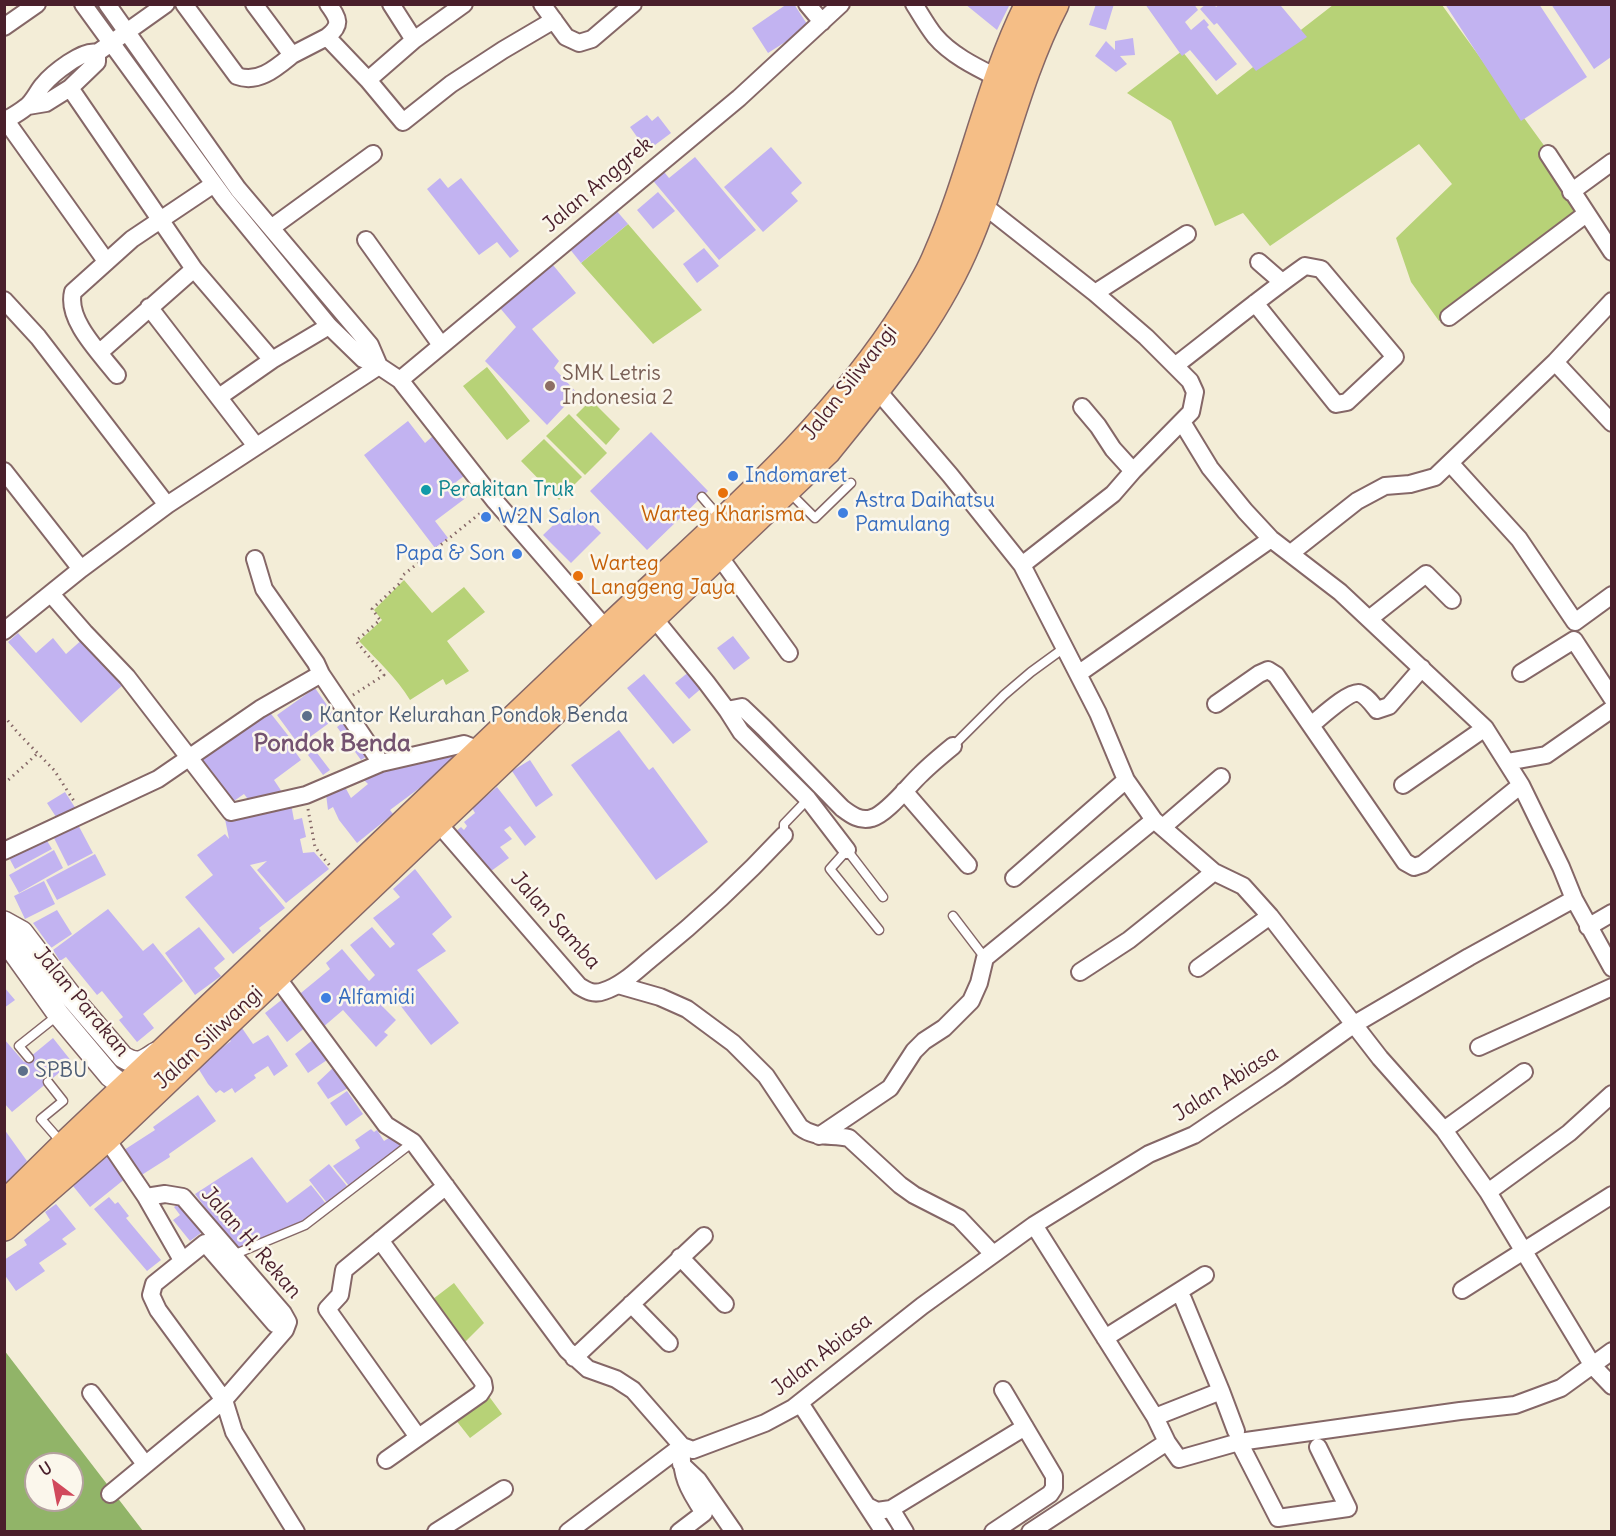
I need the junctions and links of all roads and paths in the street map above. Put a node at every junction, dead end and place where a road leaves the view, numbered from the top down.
1 (37, 4) edge
2 (82, 4) edge
3 (107, 4) edge
4 (166, 4) edge
5 (184, 4) edge
6 (254, 4) edge
7 (328, 4) edge
8 (391, 4) edge
9 (543, 4) edge
10 (633, 4) edge
11 (807, 4) edge
12 (841, 4) edge
13 (914, 4) edge
14 (1029, 4) edge
15 (1055, 4) edge
16 (462, 5) edge
17 (554, 20) junction
18 (822, 22) junction
19 (4, 27) edge
20 (129, 32) junction
21 (327, 37) junction
22 (414, 40) junction
23 (112, 44) junction
24 (97, 53) junction
25 (292, 55) junction
26 (998, 78) junction
27 (368, 80) junction
28 (70, 88) junction
29 (28, 106) junction
30 (5, 119) edge
31 (373, 154) dead end
32 (1548, 154) dead end
33 (1611, 162) edge
34 (214, 184) junction
35 (238, 189) junction
36 (1571, 192) junction
37 (225, 200) junction
38 (982, 204) junction
39 (1586, 214) junction
40 (159, 220) junction
41 (272, 228) junction
42 (1187, 234) dead end
43 (366, 240) dead end
44 (1611, 252) edge
45 (106, 261) junction
46 (1259, 262) dead end
47 (194, 268) junction
48 (1282, 282) junction
49 (1095, 293) junction
50 (4, 300) edge
51 (1611, 301) edge
52 (1255, 303) junction
53 (149, 307) junction
54 (1449, 317) dead end
55 (329, 326) junction
56 (441, 345) junction
57 (100, 352) junction
58 (272, 360) junction
59 (1555, 362) junction
60 (1176, 365) junction
61 (379, 366) junction
62 (117, 375) dead end
63 (400, 380) junction
64 (869, 381) junction
65 (219, 397) junction
66 (1082, 407) dead end
67 (1609, 415) edge
68 (1182, 422) junction
69 (256, 446) junction
70 (1450, 463) junction
71 (4, 471) edge
72 (1133, 471) junction
73 (851, 483) dead end
74 (787, 490) junction
75 (702, 498) dead end
76 (495, 501) junction
77 (167, 505) junction
78 (723, 520) junction
79 (1271, 539) junction
80 (1291, 553) junction
81 (719, 556) junction
82 (255, 559) dead end
83 (1022, 565) junction
84 (81, 569) junction
85 (51, 594) junction
86 (1611, 595) edge
87 (1452, 600) dead end
88 (653, 617) junction
89 (1369, 619) junction
90 (607, 630) junction
91 (4, 631) edge
92 (1064, 648) junction
93 (789, 653) dead end
94 (1422, 668) junction
95 (1521, 673) dead end
96 (321, 674) junction
97 (1078, 674) junction
98 (1611, 702) edge
99 (342, 703) junction
100 (1216, 704) dead end
101 (728, 710) junction
102 (4, 716) edge
103 (1311, 725) junction
104 (1485, 728) junction
105 (953, 746) joint
106 (482, 751) junction
107 (38, 753) junction
108 (189, 759) junction
109 (1507, 762) junction
110 (381, 763) junction
111 (1221, 777) dead end
112 (1126, 780) junction
113 (4, 784) edge
114 (1403, 785) dead end
115 (1521, 785) junction
116 (904, 791) junction
117 (306, 795) junction
118 (808, 799) junction
119 (84, 814) junction
120 (437, 822) junction
121 (1159, 824) junction
122 (784, 835) joint
123 (847, 850) junction
124 (4, 851) edge
125 (968, 865) dead end
126 (334, 871) dead end
127 (1214, 872) junction
128 (1014, 878) dead end
129 (883, 897) dead end
130 (1574, 899) junction
131 (1611, 913) edge
132 (953, 916) dead end
133 (1270, 916) junction
134 (4, 922) edge
135 (1588, 927) junction
136 (879, 930) dead end
137 (4, 935) edge
138 (985, 958) junction
139 (1198, 968) dead end
140 (1611, 968) edge
141 (1080, 972) dead end
142 (276, 975) junction
143 (618, 985) junction
144 (1611, 987) edge
145 (74, 1000) junction
146 (58, 1014) junction
147 (1353, 1025) junction
148 (190, 1029) junction
149 (1479, 1047) dead end
150 (29, 1058) dead end
151 (1524, 1072) dead end
152 (48, 1082) dead end
153 (126, 1088) junction
154 (153, 1093) junction
155 (1611, 1094) edge
156 (1444, 1130) junction
157 (819, 1136) junction
158 (106, 1138) junction
159 (412, 1142) junction
160 (64, 1146) junction
161 (446, 1186) junction
162 (1488, 1192) junction
163 (1611, 1195) edge
164 (146, 1197) junction
165 (4, 1205) edge
166 (1034, 1225) junction
167 (4, 1227) edge
168 (704, 1236) dead end
169 (380, 1240) junction
170 (1524, 1252) junction
171 (993, 1254) junction
172 (234, 1255) junction
173 (680, 1257) junction
174 (182, 1260) junction
175 (1205, 1275) dead end
176 (1462, 1290) dead end
177 (1183, 1299) dead end
178 (632, 1304) junction
179 (725, 1304) dead end
180 (275, 1324) dead end
181 (1112, 1338) junction
182 (669, 1342) dead end
183 (1611, 1351) edge
184 (574, 1358) junction
185 (1593, 1365) junction
186 (1611, 1386) edge
187 (1003, 1390) dead end
188 (1221, 1390) junction
189 (91, 1393) dead end
190 (224, 1400) junction
191 (800, 1403) junction
192 (1159, 1415) junction
193 (1025, 1427) junction
194 (418, 1437) junction
195 (1238, 1437) junction
196 (1167, 1442) junction
197 (682, 1446) junction
198 (1318, 1448) dead end
199 (386, 1460) dead end
200 (145, 1464) junction
201 (681, 1464) junction
202 (504, 1489) dead end
203 (110, 1494) dead end
204 (869, 1507) junction
205 (891, 1509) junction
206 (296, 1532) edge
207 (436, 1532) edge
208 (568, 1532) edge
209 (679, 1532) edge
210 (734, 1532) edge
211 (884, 1532) edge
212 (905, 1532) edge
213 (993, 1532) edge
214 (1030, 1532) edge

1 - 19 street
2 - 23 street
3 - 20 street
4 - 20 street
5 - 25 street
6 - 25 street
7 - 21 street
8 - 22 street
9 - 17 street
10 - 17 street
11 - 18 street
12 - 18 street, Jalan Anggrek
13 - 26 street
14 - 26 main road, Jalan Siliwangi
15 - 38 main road, Jalan Siliwangi
16 - 22 street
17 - 27 street
18 - 56 street, Jalan Anggrek
20 - 23 street
20 - 35 street
21 - 25 street
21 - 27 street
22 - 27 street
23 - 24 street
23 - 34 street
24 - 28 street
24 - 29 street
26 - 64 main road, Jalan Siliwangi
28 - 29 street
28 - 40 street
29 - 30 street
30 - 45 street
31 - 41 street
32 - 36 street
33 - 36 street
34 - 37 street
34 - 40 street
35 - 37 street
35 - 41 street
36 - 39 street
37 - 55 street
38 - 49 street
38 - 64 main road, Jalan Siliwangi
39 - 44 street
39 - 54 street
40 - 45 street
40 - 47 street
41 - 61 street
42 - 49 street
43 - 56 street
45 - 57 street
46 - 48 street
47 - 53 street
47 - 58 street
48 - 52 street
48 - 52 street
49 - 60 street
50 - 77 street
51 - 59 street
52 - 60 street
53 - 57 street
53 - 65 street
55 - 58 street
55 - 61 street
56 - 63 street, Jalan Anggrek
57 - 62 street
58 - 65 street
59 - 67 street
59 - 70 street
60 - 68 street
61 - 63 street
61 - 69 street
63 - 76 street
64 - 74 main road, Jalan Siliwangi
64 - 78 main road, Jalan Siliwangi
64 - 83 street
65 - 69 street
66 - 72 street
68 - 72 street
68 - 79 street
69 - 77 street
70 - 80 street
70 - 86 street
71 - 84 street
72 - 83 street
73 - 74 lane
74 - 81 main road, Jalan Siliwangi
75 - 78 lane
76 - 90 street
76 - 99 path
77 - 84 street
78 - 90 main road, Jalan Siliwangi
79 - 80 street
79 - 97 street
80 - 89 street
81 - 88 main road, Jalan Siliwangi
81 - 93 street
82 - 96 street
83 - 92 street
84 - 85 street
85 - 91 street
85 - 108 street
87 - 89 street
88 - 101 street
88 - 120 main road, Jalan Siliwangi
89 - 94 street
90 - 106 main road, Jalan Siliwangi
92 - 97 street
92 - 105 lane
94 - 103 street
94 - 104 street
95 - 98 street
96 - 99 street
96 - 108 street
97 - 112 street
98 - 109 street
99 - 110 street
100 - 103 street
101 - 116 street
101 - 118 street
102 - 107 path
103 - 115 street
104 - 109 street
104 - 114 street
105 - 116 street
106 - 110 street
106 - 148 main road, Jalan Siliwangi
107 - 113 path
107 - 119 path
108 - 117 street
108 - 119 street
109 - 115 street
110 - 117 street
111 - 121 street
112 - 121 street
112 - 128 street
115 - 130 street
116 - 125 street
117 - 126 path
118 - 122 lane
118 - 123 street
119 - 124 street
120 - 142 main road, Jalan Siliwangi
120 - 143 street, Jalan Samba
121 - 127 street
121 - 138 street
122 - 143 street
123 - 129 lane
123 - 136 lane
127 - 133 street
127 - 141 street
130 - 135 street
130 - 147 street, Jalan Abiasa
131 - 135 street
132 - 138 lane
133 - 139 street
133 - 147 street
134 - 145 street, Jalan Parakan
135 - 140 street
137 - 146 street, Jalan Parakan
138 - 157 street
142 - 154 main road, Jalan Siliwangi
142 - 159 street
143 - 157 street, Jalan Samba
144 - 149 street
145 - 146 street
145 - 148 street, Jalan Parakan
146 - 150 lane
146 - 153 street, Jalan Parakan
147 - 156 street
147 - 166 street, Jalan Abiasa
148 - 153 main road, Jalan Siliwangi
151 - 156 street
152 - 160 lane
153 - 154 street, Jalan Siliwangi
153 - 160 main road
154 - 158 main road
155 - 162 street
156 - 162 street
157 - 171 street
158 - 164 street
158 - 167 main road
159 - 161 street
159 - 172 lane
160 - 165 main road
161 - 169 street
161 - 184 street
162 - 170 street
163 - 170 street
164 - 172 street, Jalan H. Rekan
164 - 174 street
166 - 171 street, Jalan Abiasa
166 - 181 street
168 - 173 street
169 - 194 street
169 - 194 street
170 - 176 street
170 - 185 street
171 - 191 street, Jalan Abiasa
172 - 190 street, Jalan H. Rekan
173 - 178 street
173 - 179 street
174 - 180 street
174 - 190 street
175 - 181 street
177 - 188 street
178 - 182 street
178 - 184 street
181 - 192 street
183 - 185 street
184 - 197 street
185 - 186 street
185 - 195 street
187 - 193 street
188 - 192 street
188 - 195 street
189 - 200 street
190 - 200 street, Jalan H. Rekan
190 - 206 street
191 - 197 street, Jalan Abiasa
191 - 204 street
192 - 196 street
193 - 205 street
193 - 213 street
194 - 199 street
195 - 196 street
195 - 198 street
196 - 214 street
197 - 201 street
197 - 208 street
200 - 203 street, Jalan H. Rekan
201 - 209 street
201 - 210 street
202 - 207 street
204 - 205 street
204 - 211 street
205 - 212 street

